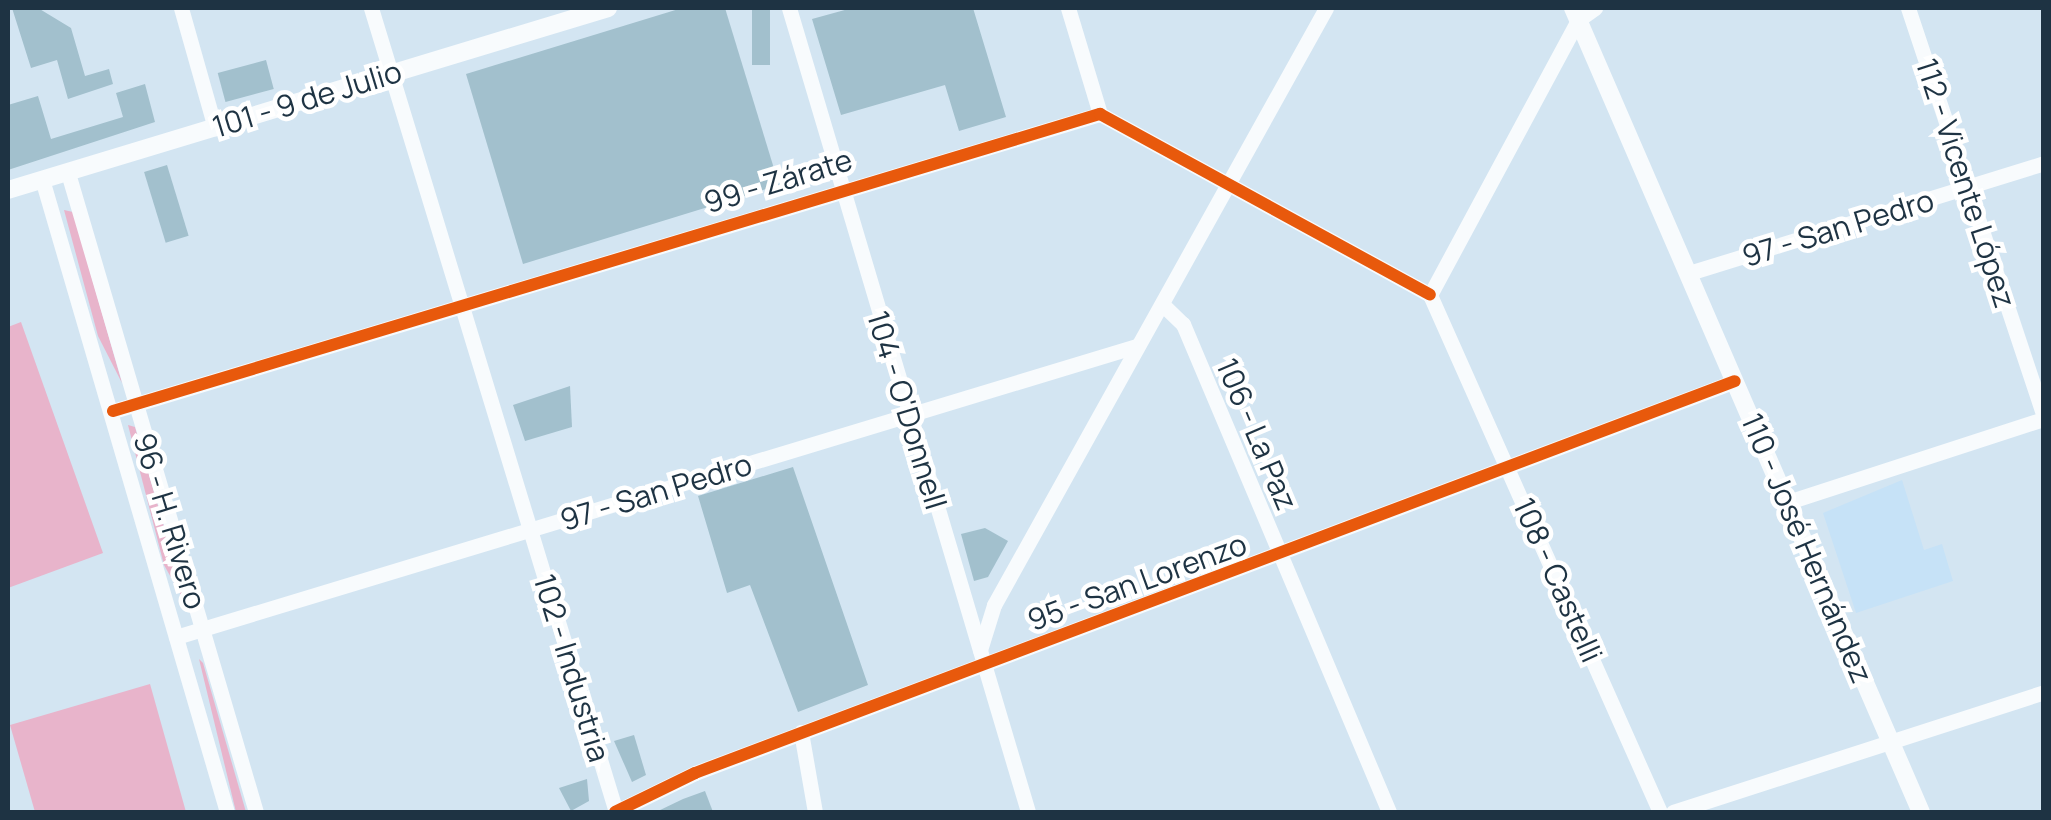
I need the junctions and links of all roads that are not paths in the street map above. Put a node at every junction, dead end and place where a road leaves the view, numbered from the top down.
1 (181, 8) edge
2 (371, 8) edge
3 (608, 8) edge
4 (789, 8) edge
5 (1068, 8) edge
6 (1326, 8) edge
7 (1595, 8) edge
8 (1908, 8) edge
9 (1576, 14) edge
10 (390, 73) junction
11 (1100, 114) junction
12 (214, 128) junction
13 (2044, 163) edge
14 (68, 172) junction
15 (42, 179) junction
16 (1228, 183) junction
17 (839, 188) junction
18 (1967, 188) junction
19 (8, 190) edge
20 (1690, 273) junction
21 (1430, 295) junction
22 (1162, 304) junction
23 (462, 306) junction
24 (1136, 346) junction
25 (1735, 382) junction
26 (135, 404) junction
27 (112, 411) junction
28 (910, 416) junction
29 (2044, 417) edge
30 (1510, 470) junction
31 (1788, 502) junction
32 (530, 531) junction
33 (1282, 556) junction
34 (202, 628) junction
35 (176, 636) junction
36 (981, 658) junction
37 (2044, 692) edge
38 (801, 732) junction
39 (1890, 740) junction
40 (228, 812) edge
41 (256, 812) edge
42 (616, 812) edge
43 (814, 812) edge
44 (1028, 812) edge
45 (1389, 812) edge
46 (1660, 812) edge
47 (1673, 812) edge
48 (1921, 812) edge

1 - 12 street
2 - 10 street, 102 - Industria
3 - 10 street, 101 - 9 de Julio
4 - 17 street, 104 - O'Donnell
5 - 11 street
6 - 16 street
7 - 9 street
8 - 18 street, 112 - Vicente López
9 - 20 street, 110 - José Hernández
9 - 21 street
10 - 12 street, 101 - 9 de Julio
10 - 23 street, 102 - Industria
11 - 16 street
11 - 17 street, 99 - Zárate
12 - 14 street, 101 - 9 de Julio
13 - 18 street, 97 - San Pedro
14 - 15 street, 101 - 9 de Julio
14 - 26 street, 96 - H. Rivero
15 - 19 street, 101 - 9 de Julio
15 - 27 street, 96 - H. Rivero
16 - 21 street
16 - 22 street
17 - 23 street, 99 - Zárate
17 - 28 street, 104 - O'Donnell
18 - 20 street, 97 - San Pedro
18 - 29 street, 112 - Vicente López
20 - 25 street, 110 - José Hernández
21 - 30 street, 108 - Castelli
22 - 24 street
22 - 33 street, 106 - La Paz
23 - 26 street, 99 - Zárate
23 - 32 street, 102 - Industria
24 - 28 street, 97 - San Pedro
24 - 36 street
25 - 30 street, 95 - San Lorenzo
25 - 31 street, 110 - José Hernández
26 - 27 street, 99 - Zárate
26 - 34 street, 96 - H. Rivero
27 - 35 street, 96 - H. Rivero
28 - 32 street, 97 - San Pedro
28 - 36 street, 104 - O'Donnell
29 - 31 street
30 - 33 street, 95 - San Lorenzo
30 - 46 street, 108 - Castelli
31 - 39 street, 110 - José Hernández
32 - 34 street, 97 - San Pedro
32 - 42 street, 102 - Industria
33 - 36 street, 95 - San Lorenzo
33 - 45 street, 106 - La Paz
34 - 35 street, 97 - San Pedro
34 - 41 street, 96 - H. Rivero
35 - 40 street, 96 - H. Rivero
36 - 38 street, 95 - San Lorenzo
36 - 44 street, 104 - O'Donnell
37 - 39 street
38 - 42 street, 95 - San Lorenzo
38 - 43 street
39 - 47 street
39 - 48 street, 110 - José Hernández

